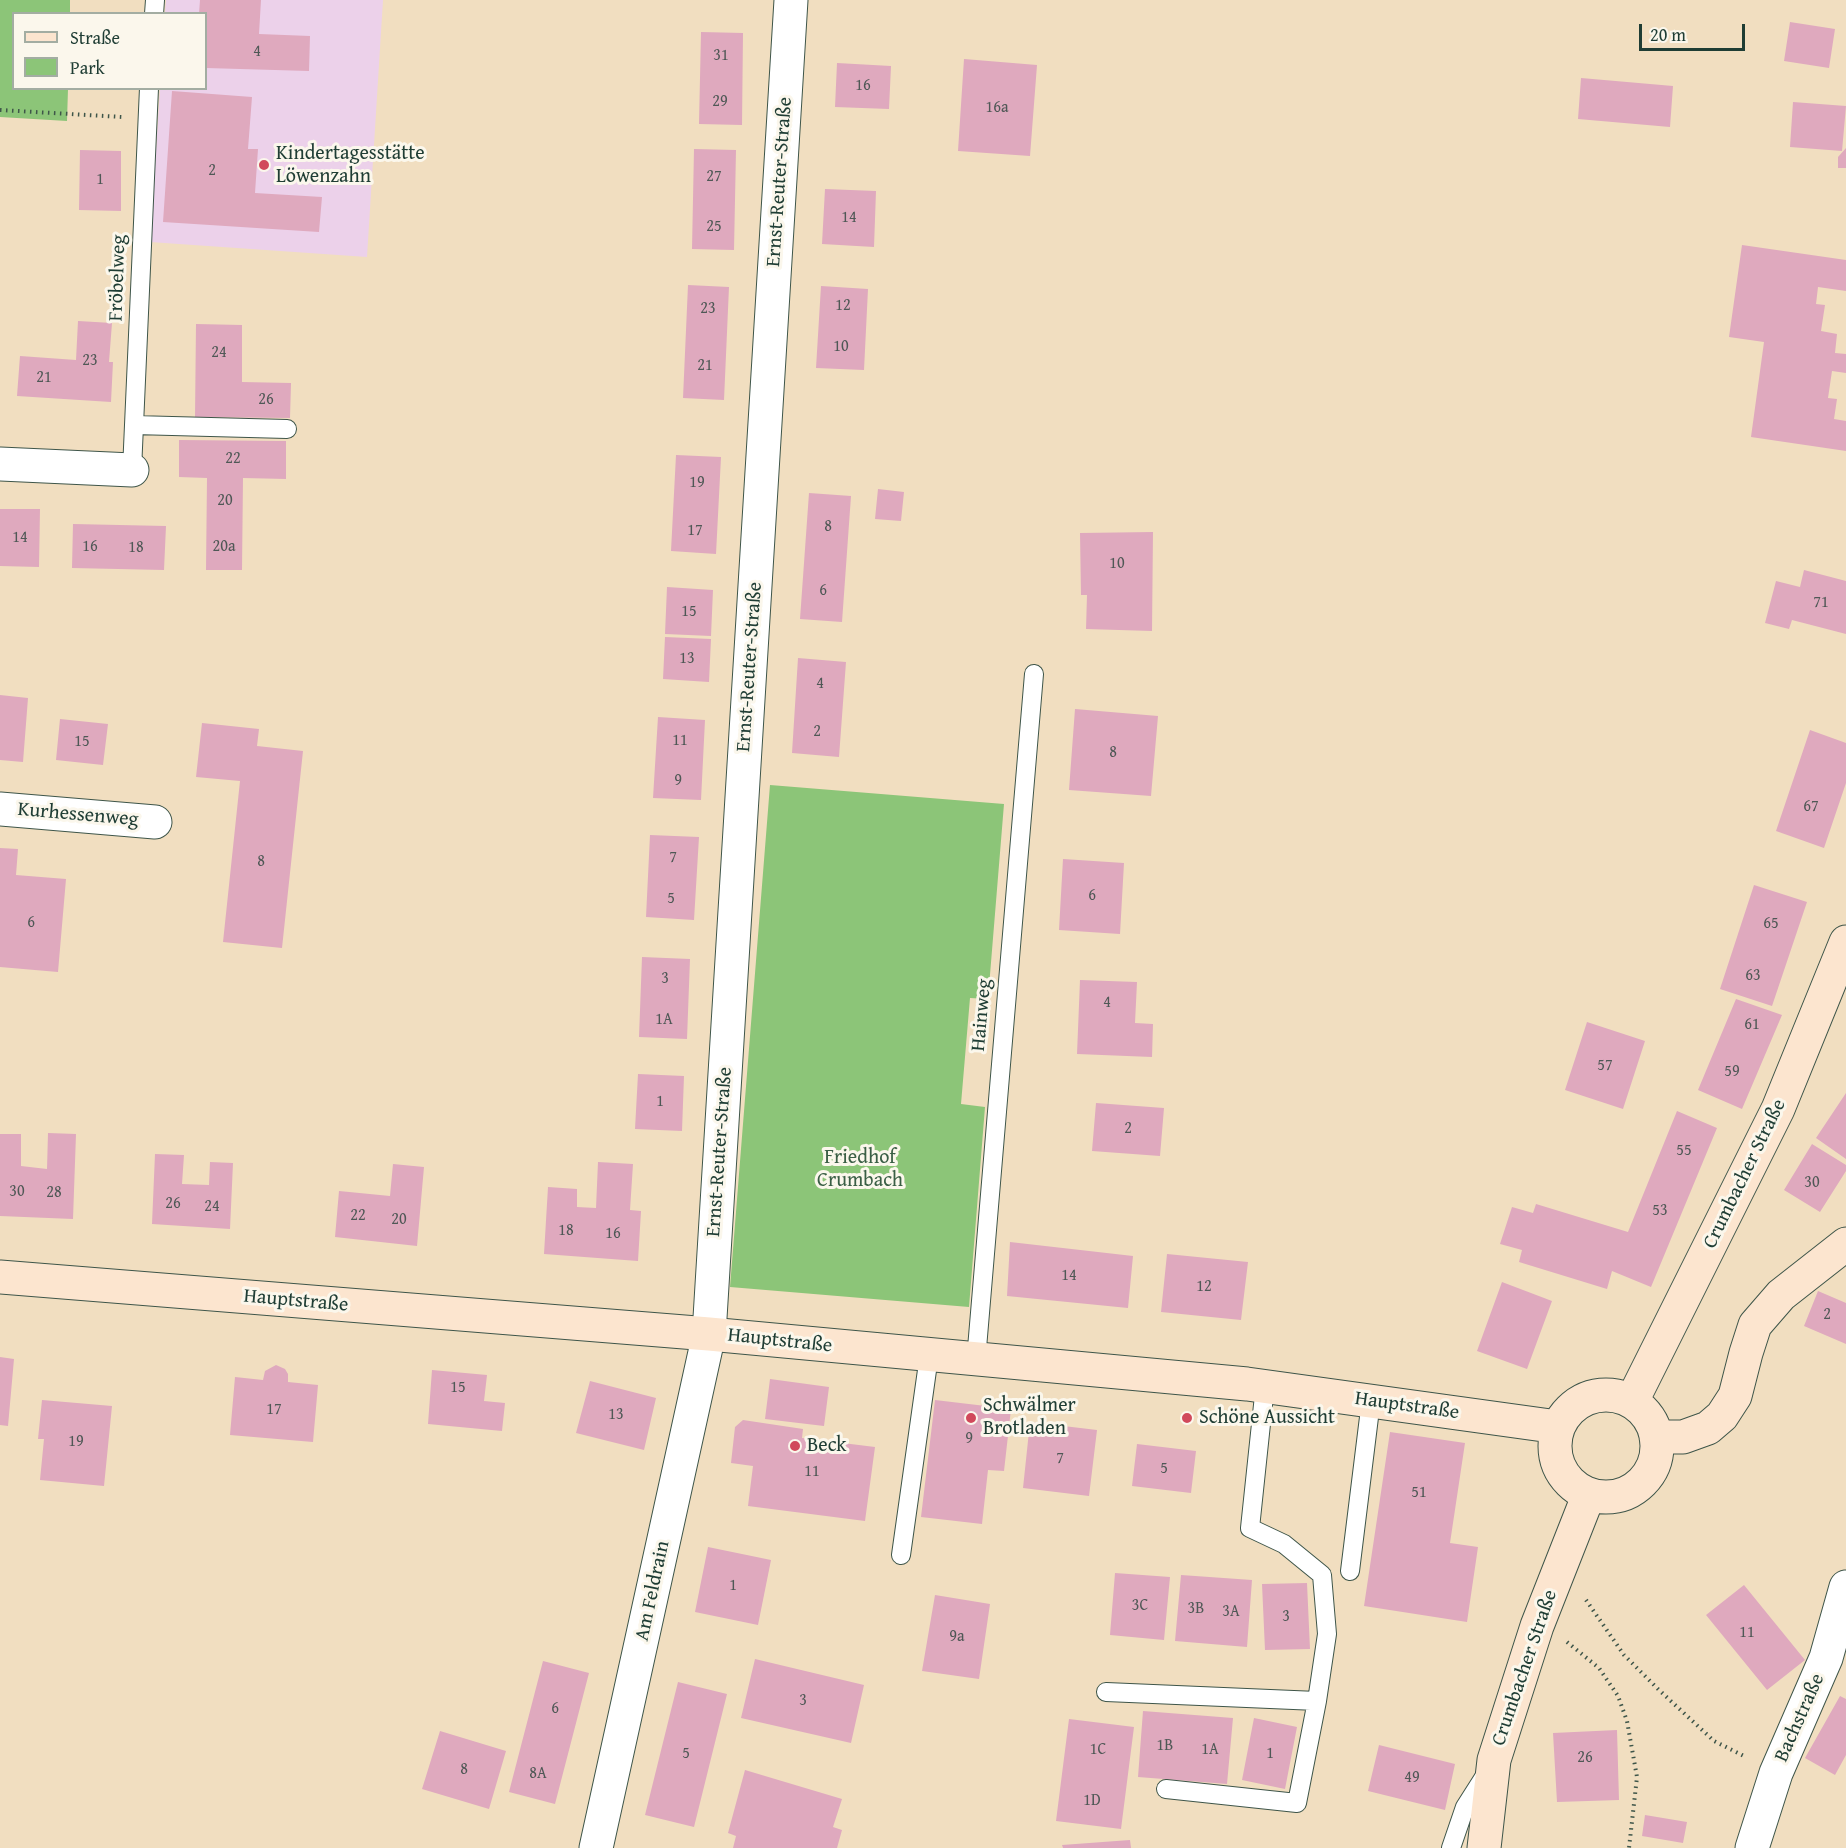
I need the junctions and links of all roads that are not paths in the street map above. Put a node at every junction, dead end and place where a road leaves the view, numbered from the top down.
1 (791, 0) edge
2 (149, 90) edge
3 (134, 425) junction
4 (287, 429) dead end
5 (0, 464) edge
6 (132, 470) joint
7 (1034, 674) dead end
8 (0, 808) edge
9 (155, 822) dead end
10 (1846, 942) edge
11 (1846, 1244) edge
12 (0, 1277) edge
13 (709, 1334) junction
14 (928, 1356) junction
15 (976, 1360) junction
16 (1266, 1386) junction
17 (1371, 1401) junction
18 (1632, 1401) junction
19 (1558, 1427) junction
20 (1656, 1437) junction
21 (1589, 1494) junction
22 (901, 1556) dead end
23 (1350, 1571) dead end
24 (1846, 1587) edge
25 (1836, 1662) edge
26 (1106, 1692) dead end
27 (1317, 1701) junction
28 (1494, 1760) junction
29 (1166, 1789) dead end
30 (596, 1848) edge
31 (1451, 1848) edge
32 (1484, 1848) edge
33 (1752, 1848) edge

1 - 13 street, Ernst-Reuter-Straße
2 - 3 lane, Fröbelweg
3 - 4 lane
3 - 6 lane, Fröbelweg
5 - 6 street
7 - 15 lane, Hainweg
8 - 9 street, Kurhessenweg
10 - 18 main road, Crumbacher Straße
11 - 20 main road
12 - 13 main road, Hauptstraße
13 - 14 main road, Hauptstraße
13 - 30 street, Am Feldrain
14 - 15 main road, Hauptstraße
14 - 22 lane
15 - 16 main road, Hauptstraße
16 - 17 main road, Hauptstraße
16 - 27 lane
17 - 19 main road, Hauptstraße
17 - 23 lane
18 - 19 main road
18 - 20 main road
19 - 21 main road
20 - 21 main road
21 - 28 main road, Crumbacher Straße
24 - 25 street, Bachstraße
25 - 33 street, Bachstraße
26 - 27 lane
27 - 29 lane
28 - 31 lane
28 - 32 main road, Crumbacher Straße

